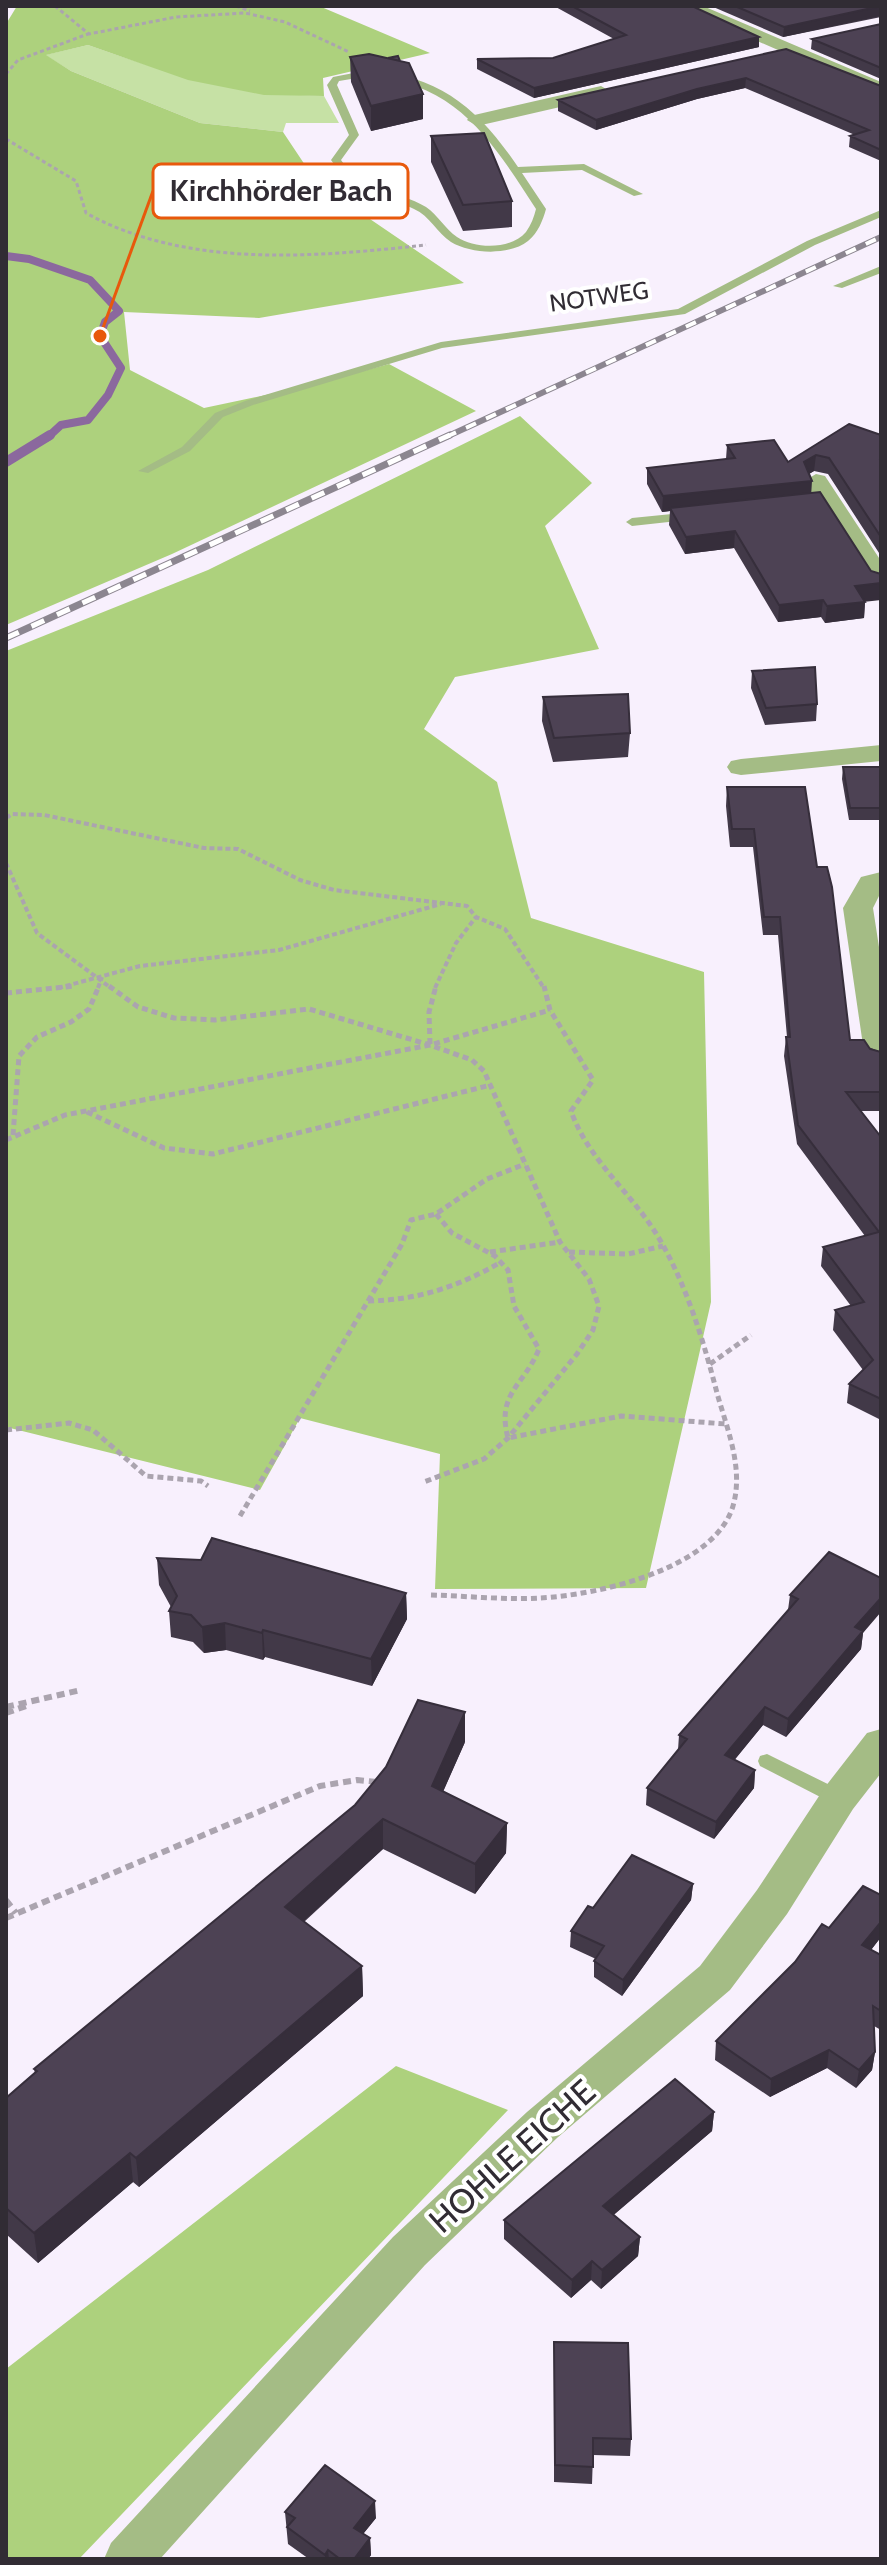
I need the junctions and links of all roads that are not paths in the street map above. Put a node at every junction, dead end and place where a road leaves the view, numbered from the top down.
1 (687, 6) edge
2 (810, 40) edge
3 (786, 47) junction
4 (760, 56) edge
5 (626, 86) edge
6 (881, 89) edge
7 (477, 120) junction
8 (516, 170) junction
9 (638, 194) dead end
10 (881, 213) edge
11 (881, 269) edge
12 (838, 286) dead end
13 (144, 471) dead end
14 (820, 495) edge
15 (708, 514) edge
16 (632, 522) dead end
17 (881, 581) edge
18 (881, 753) edge
19 (741, 767) dead end
20 (881, 881) edge
21 (878, 1025) edge
22 (881, 1059) edge
23 (881, 1744) edge
24 (767, 1761) dead end
25 (839, 1798) junction
26 (128, 2559) edge

1 - 3 street
2 - 3 street
3 - 4 street
3 - 6 street
5 - 7 street
7 - 8 lane
7 - 8 lane
8 - 9 lane
10 - 13 lane, NOTWEG
11 - 12 lane
14 - 17 street
15 - 16 lane
18 - 19 street
20 - 21 street
21 - 22 street
23 - 25 street, HOHLE EICHE
24 - 25 lane
25 - 26 street, HOHLE EICHE

